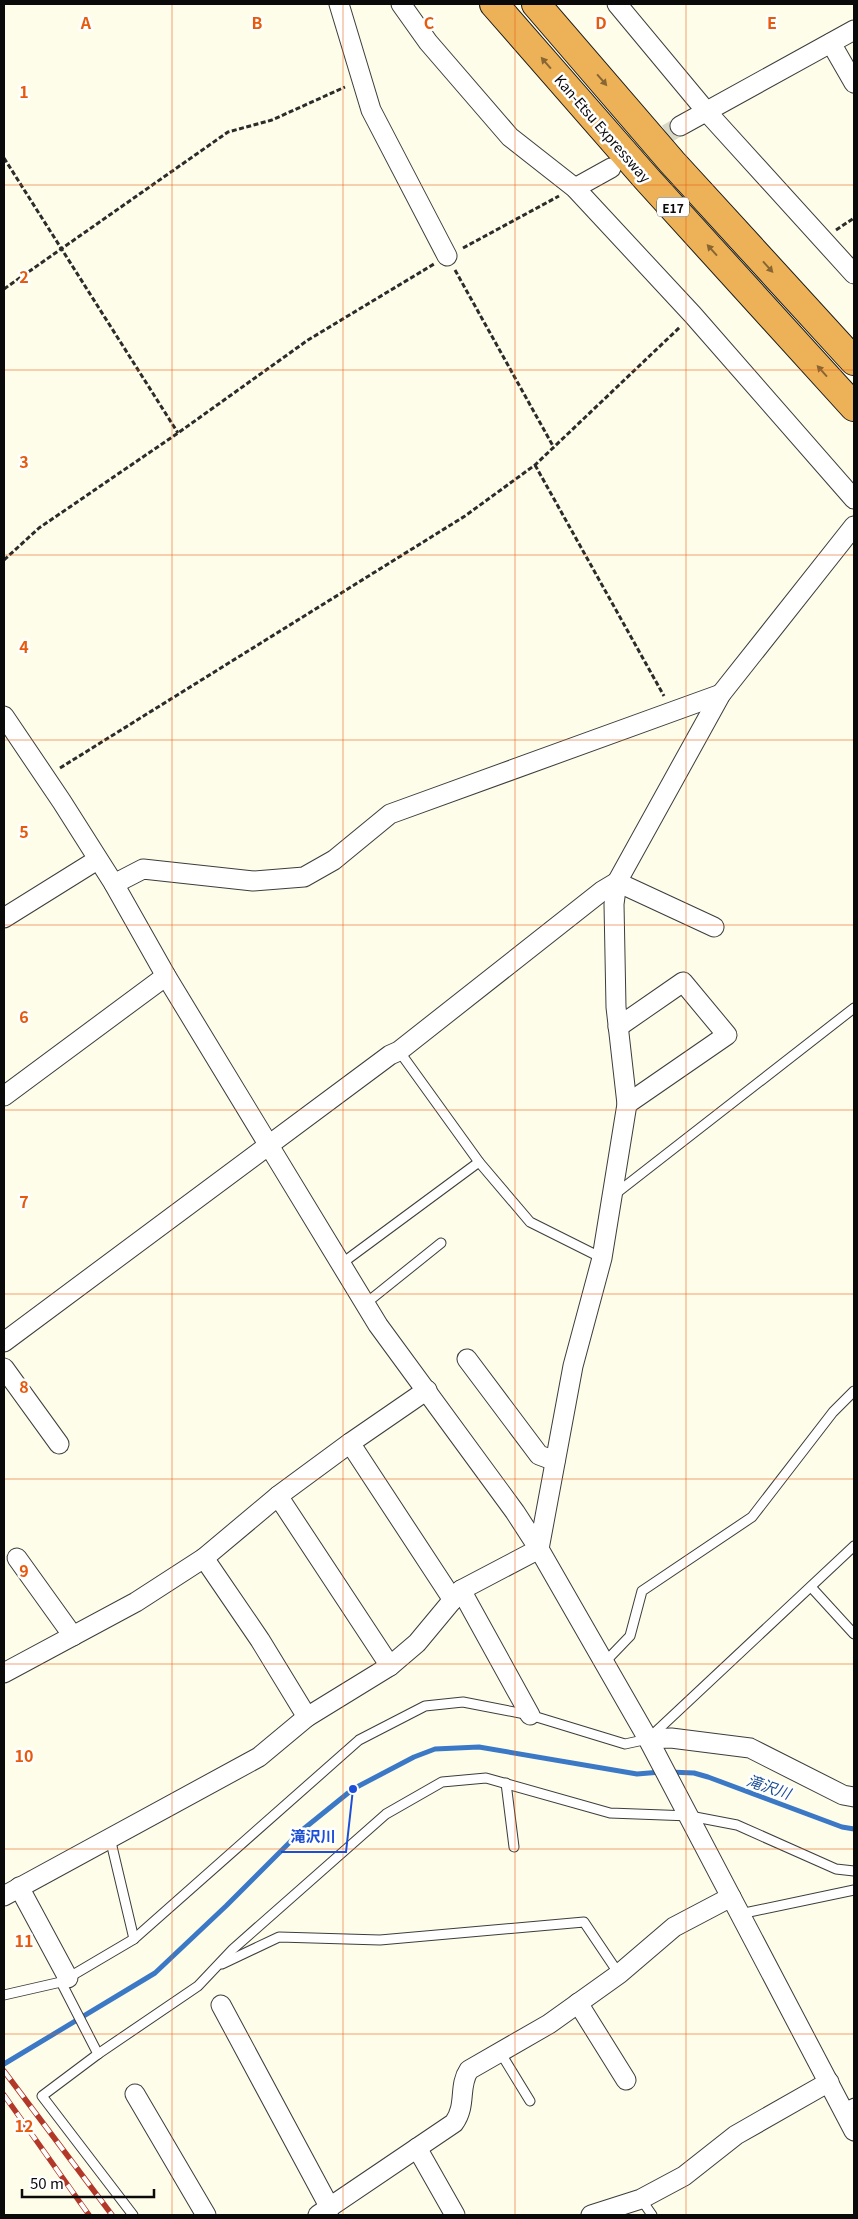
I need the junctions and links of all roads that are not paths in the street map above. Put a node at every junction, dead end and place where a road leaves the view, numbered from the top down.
1 (339, 4) edge
2 (401, 4) edge
3 (494, 4) edge
4 (536, 4) edge
5 (617, 4) edge
6 (854, 30) edge
7 (831, 43) junction
8 (854, 83) edge
9 (706, 111) junction
10 (680, 126) tunnel mouth
11 (611, 168) tunnel mouth
12 (575, 188) junction
13 (448, 256) road end
14 (854, 274) edge
15 (854, 361) edge
16 (854, 407) edge
17 (854, 499) edge
18 (854, 526) edge
19 (721, 694) junction
20 (4, 716) edge
21 (97, 860) junction
22 (618, 882) junction
23 (114, 884) junction
24 (4, 918) edge
25 (714, 927) dead end
26 (166, 976) junction
27 (854, 1008) edge
28 (618, 1026) junction
29 (398, 1051) junction
30 (4, 1096) edge
31 (627, 1104) junction
32 (268, 1145) junction
33 (479, 1162) junction
34 (612, 1196) junction
35 (441, 1244) dead end
36 (602, 1258) junction
37 (341, 1264) junction
38 (365, 1304) junction
39 (4, 1342) edge
40 (467, 1359) dead end
41 (4, 1368) edge
42 (427, 1390) junction
43 (854, 1391) edge
44 (350, 1443) junction
45 (59, 1444) dead end
46 (555, 1461) junction
47 (278, 1496) junction
48 (854, 1546) edge
49 (539, 1549) junction
50 (17, 1558) dead end
51 (204, 1558) junction
52 (811, 1587) junction
53 (457, 1595) junction
54 (854, 1634) edge
55 (73, 1636) junction
56 (605, 1662) junction
57 (390, 1666) junction
58 (4, 1673) edge
59 (530, 1716) junction
60 (307, 1717) junction
61 (648, 1739) junction
62 (506, 1783) junction
63 (854, 1797) edge
64 (690, 1816) junction
65 (110, 1838) junction
66 (514, 1847) dead end
67 (854, 1871) edge
68 (854, 1890) edge
69 (11, 1892) edge
70 (731, 1897) junction
71 (740, 1914) junction
72 (134, 1940) junction
73 (216, 1967) junction
74 (619, 1974) junction
75 (65, 1980) junction
76 (4, 1994) edge
77 (578, 2003) junction
78 (221, 2005) dead end
79 (500, 2052) junction
80 (98, 2054) junction
81 (626, 2080) dead end
82 (829, 2082) junction
83 (135, 2094) dead end
84 (530, 2101) dead end
85 (848, 2106) edge
86 (854, 2131) edge
87 (417, 2148) junction
88 (641, 2199) junction
89 (324, 2212) edge
90 (133, 2215) edge
91 (206, 2215) edge
92 (455, 2215) edge
93 (596, 2215) edge
94 (652, 2215) edge

1 - 13 street
2 - 12 street
16 -> 3 highway, Kan-Etsu Expressway / E17
4 -> 15 highway, E17
5 - 9 street
6 - 7 street
7 - 8 street
7 - 9 street
9 - 10 street
9 - 14 street
11 - 12 street
12 - 17 street
18 - 19 street
19 - 22 street
19 - 23 street
20 - 21 street
21 - 23 street
21 - 24 street
22 - 25 street
22 - 28 street
22 - 29 street
23 - 26 street
26 - 30 street
26 - 32 street
27 - 34 lane
28 - 31 street
28 - 31 street
29 - 32 street
29 - 33 lane
31 - 34 street
32 - 37 street
32 - 39 street
33 - 36 lane
33 - 37 lane
34 - 36 street
35 - 38 lane
36 - 46 street
37 - 38 street
38 - 42 street
40 - 46 street
41 - 45 street
42 - 44 street
42 - 49 street
43 - 56 lane
44 - 47 street
44 - 53 street
46 - 49 street
47 - 51 street
47 - 57 street
48 - 52 lane
49 - 53 street
49 - 56 street
50 - 55 street
51 - 55 street
51 - 60 street
52 - 54 lane
52 - 61 lane
53 - 57 street
53 - 59 street
55 - 58 street
56 - 61 street
57 - 60 street
59 - 61 lane
59 - 72 lane
60 - 65 street
61 - 63 street
61 - 64 street
62 - 64 lane
62 - 66 lane
62 - 73 lane
64 - 67 lane
64 - 70 street
65 - 69 street
65 - 72 lane
68 - 71 lane
69 - 75 street
70 - 71 street
70 - 74 street
71 - 82 street
72 - 75 lane
73 - 74 lane
73 - 80 lane
74 - 77 street
75 - 76 lane
75 - 80 lane
77 - 79 street
77 - 81 street
78 - 89 street
79 - 84 lane
79 - 87 street
80 - 90 lane
82 - 85 street
82 - 88 street
83 - 91 street
85 - 86 street
87 - 89 street
87 - 92 street
88 - 93 street
88 - 94 lane

